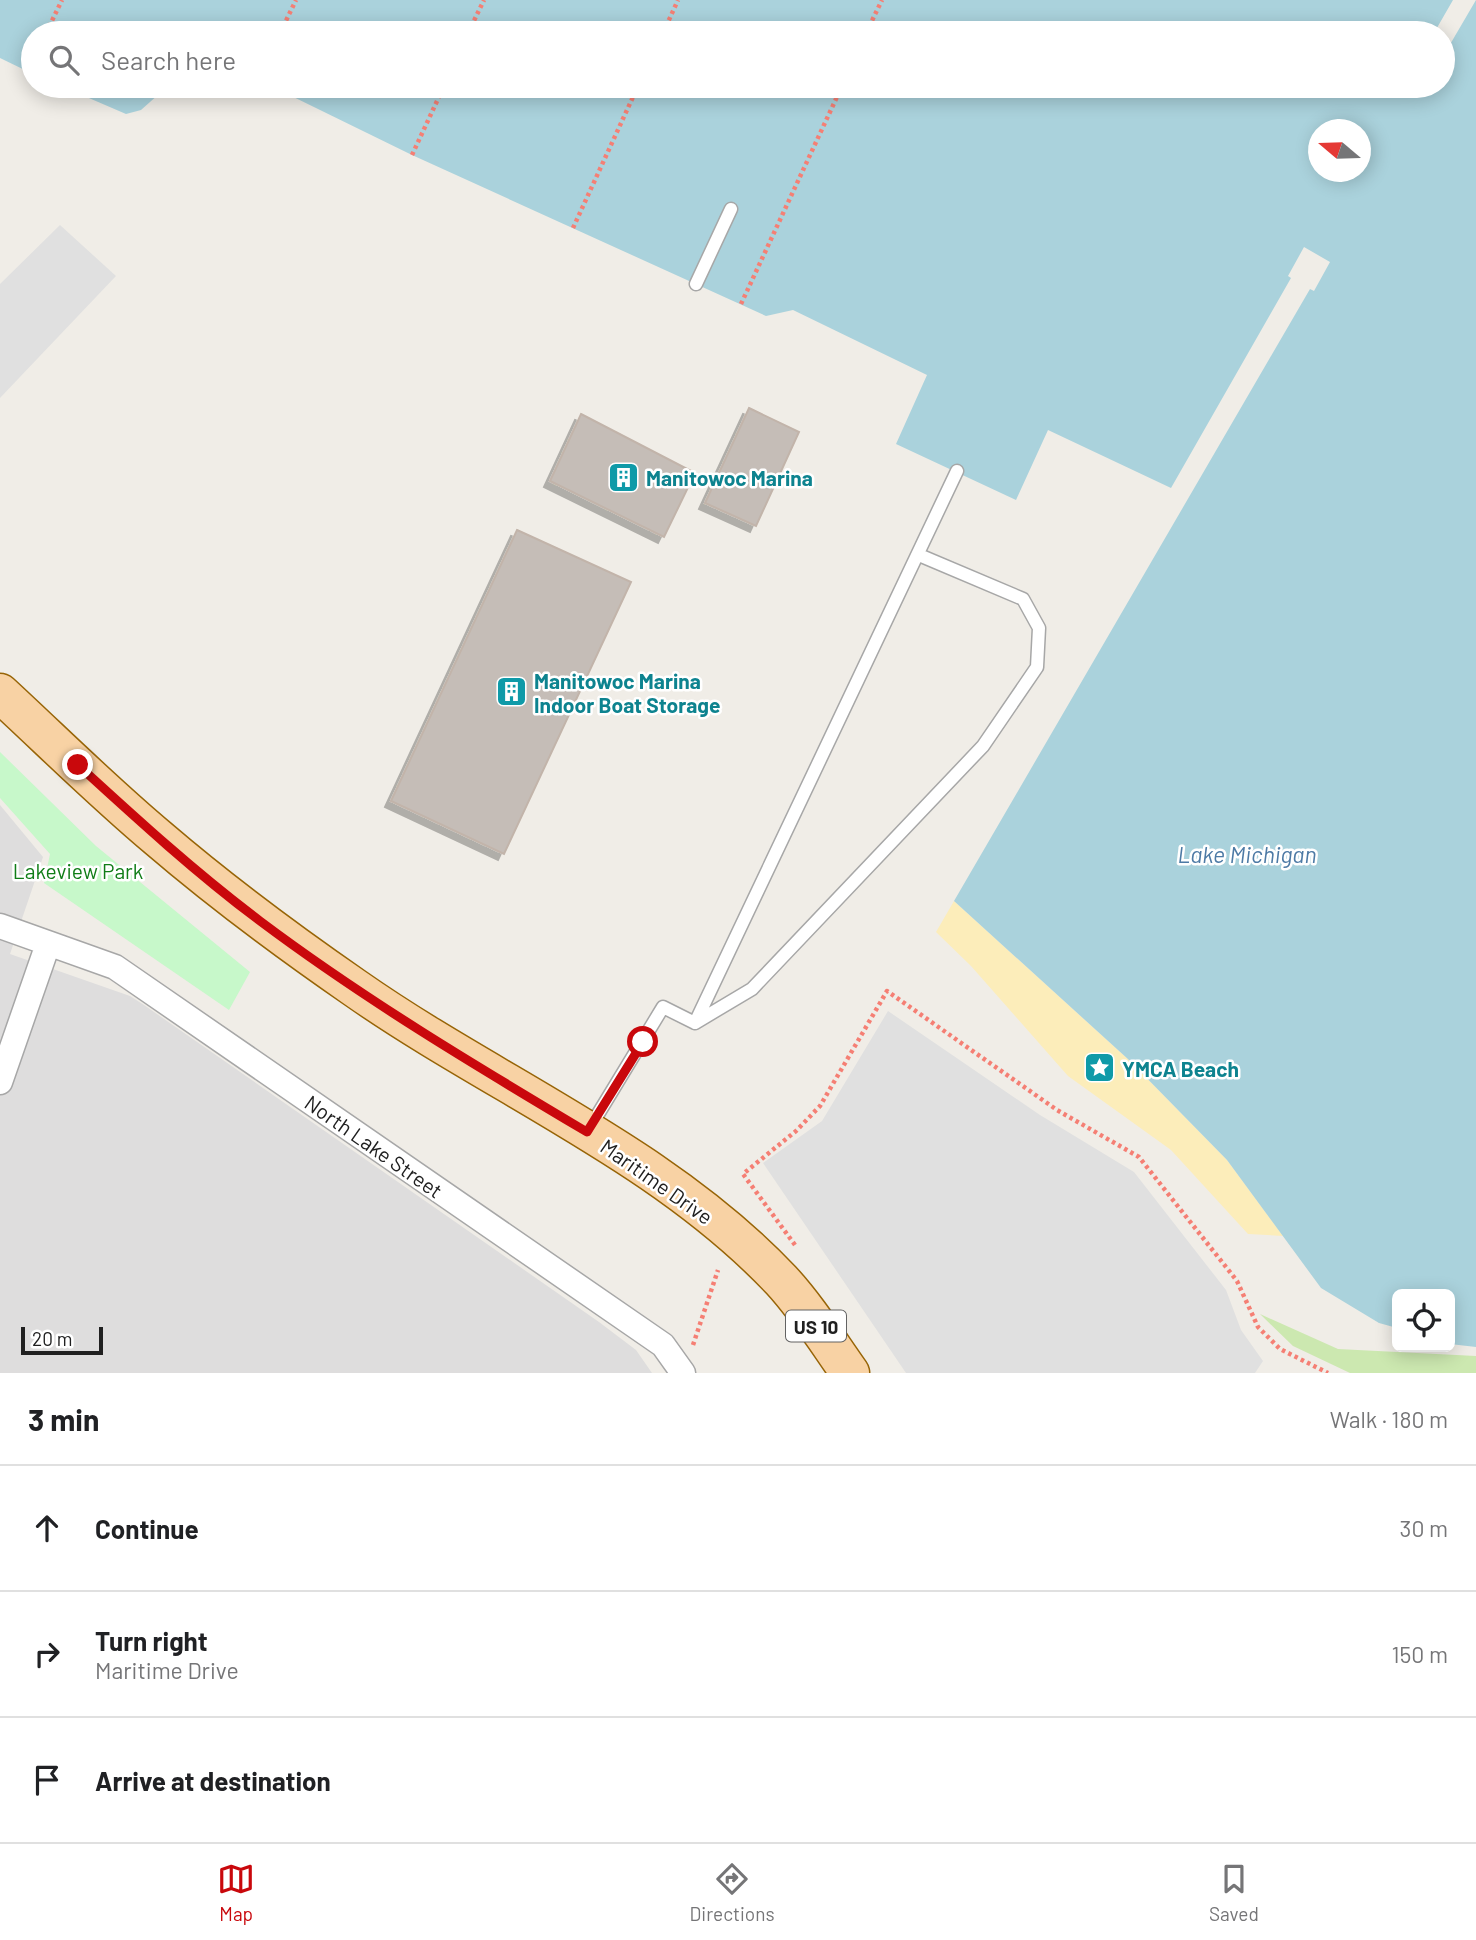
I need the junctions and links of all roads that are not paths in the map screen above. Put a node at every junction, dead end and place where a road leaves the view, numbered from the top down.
1 (731, 209) dead end
2 (696, 284) dead end
3 (957, 471) dead end
4 (919, 555) junction
5 (0, 693) edge
6 (0, 926) edge
7 (48, 944) junction
8 (695, 1023) junction
9 (0, 1082) edge
10 (587, 1132) junction
11 (687, 1362) edge
12 (850, 1373) edge

1 - 2 lane
3 - 4 lane
4 - 8 lane
4 - 8 lane
5 - 10 main road, Maritime Drive / US 10
6 - 7 street, North Lake Street
7 - 9 street
7 - 11 street, North Lake Street
8 - 10 lane
10 - 12 main road, Maritime Drive / US 10

